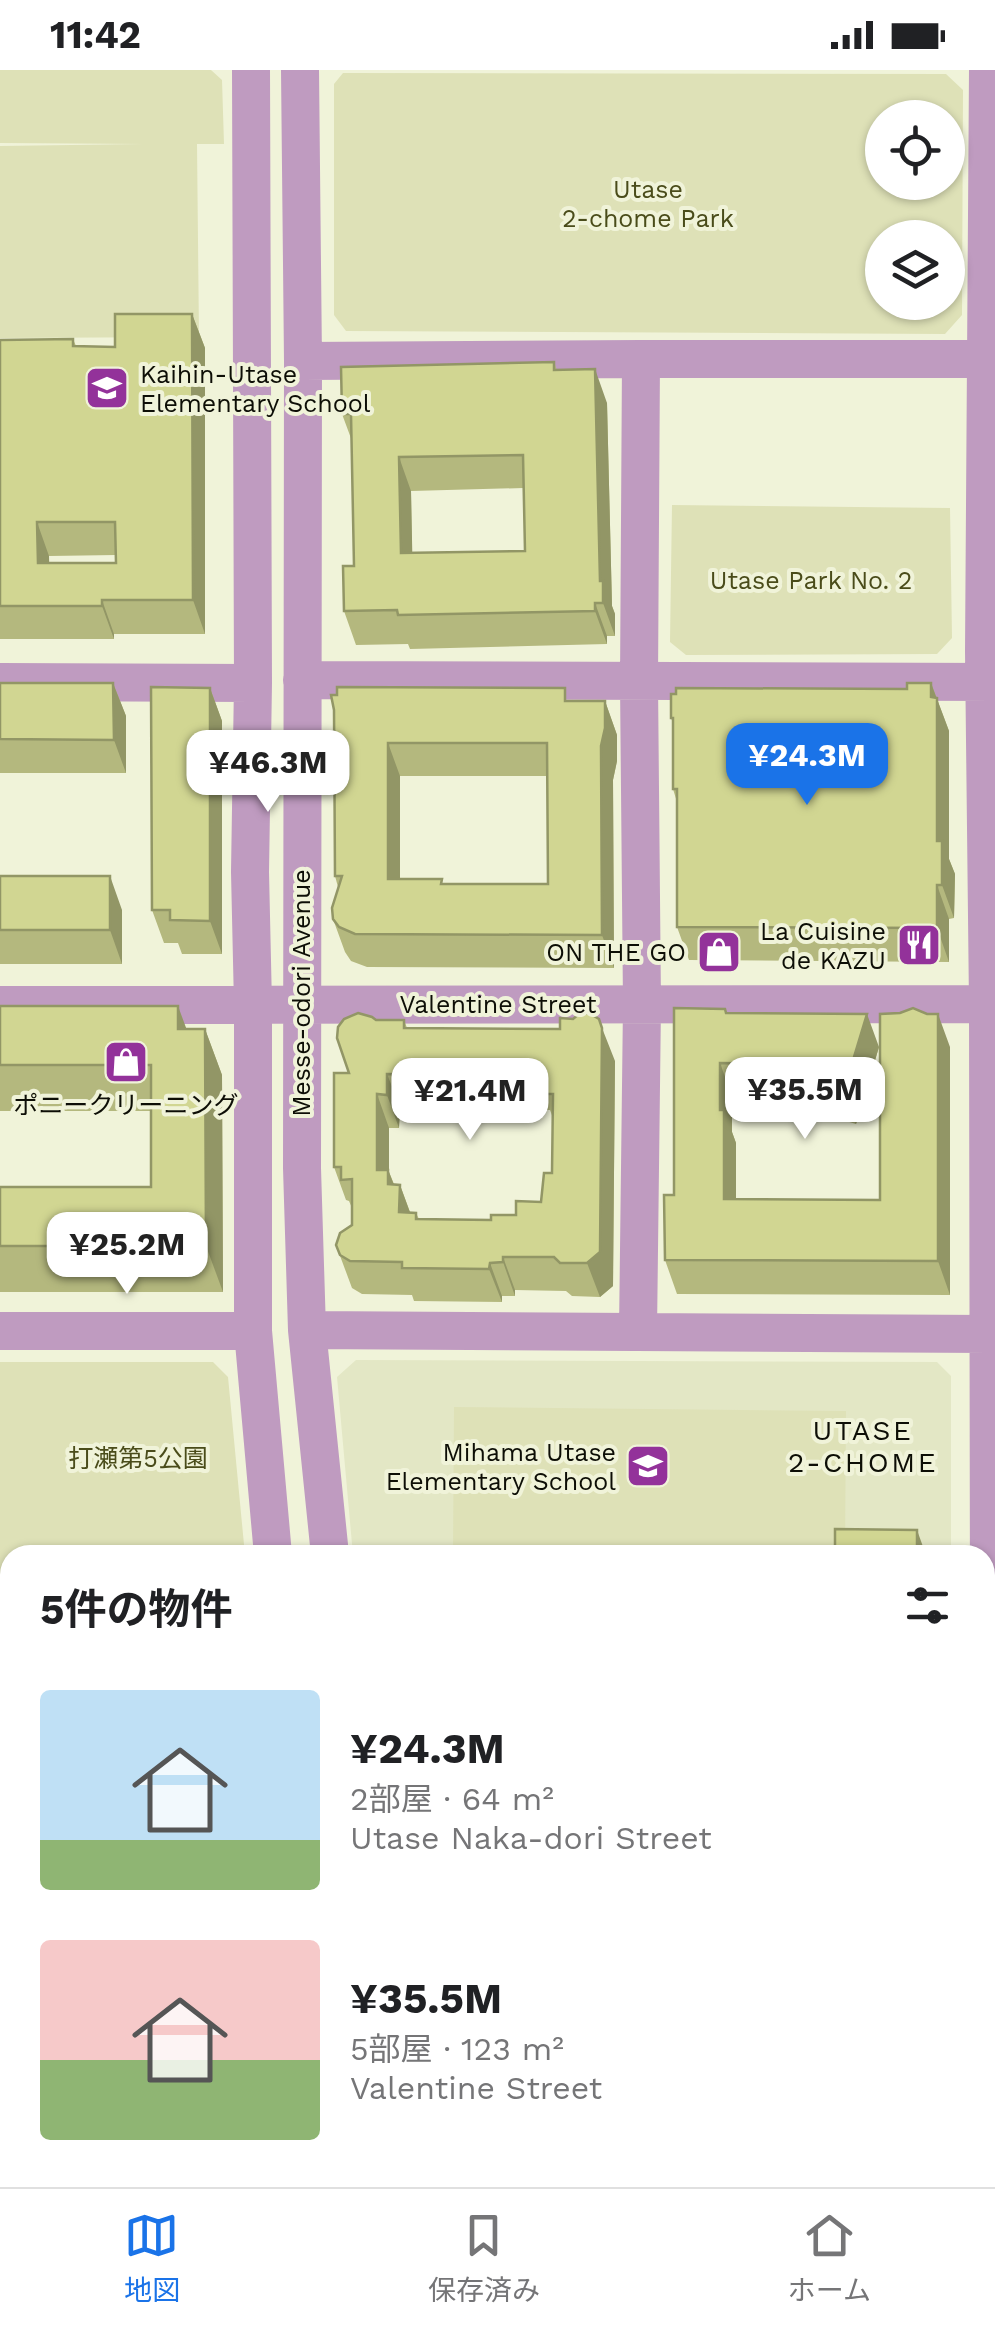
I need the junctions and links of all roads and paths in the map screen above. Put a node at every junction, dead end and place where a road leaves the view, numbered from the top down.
1 (250, 70) edge
2 (300, 70) edge
3 (988, 70) edge
4 (640, 358) junction
5 (990, 359) edge
6 (303, 362) junction
7 (302, 680) junction
8 (0, 682) edge
9 (639, 682) junction
10 (989, 682) edge
11 (253, 683) junction
12 (642, 1004) junction
13 (992, 1004) edge
14 (0, 1005) edge
15 (253, 1005) junction
16 (302, 1005) junction
17 (307, 1330) junction
18 (253, 1331) junction
19 (0, 1332) edge
20 (638, 1332) junction
21 (988, 1334) junction
22 (272, 1545) edge
23 (329, 1545) edge
24 (991, 1545) edge

1 - 11 street, Messe-odori Avenue
2 - 6 street, Messe-odori Avenue
3 - 5 street
4 - 5 street
4 - 6 street
4 - 9 street
5 - 10 street
6 - 7 street, Messe-odori Avenue
7 - 9 street
7 - 16 street, Messe-odori Avenue
8 - 11 street
9 - 10 street
9 - 12 street
10 - 13 street
11 - 15 street, Messe-odori Avenue
12 - 13 street, Valentine Street
12 - 16 street, Valentine Street
12 - 20 street
13 - 21 street
14 - 15 street, Valentine Street
15 - 16 street, Valentine Street
15 - 18 street, Messe-odori Avenue
16 - 17 street, Messe-odori Avenue
17 - 20 street
17 - 23 street, Messe-odori Avenue
18 - 19 street
18 - 22 street, Messe-odori Avenue
20 - 21 street
21 - 24 street

